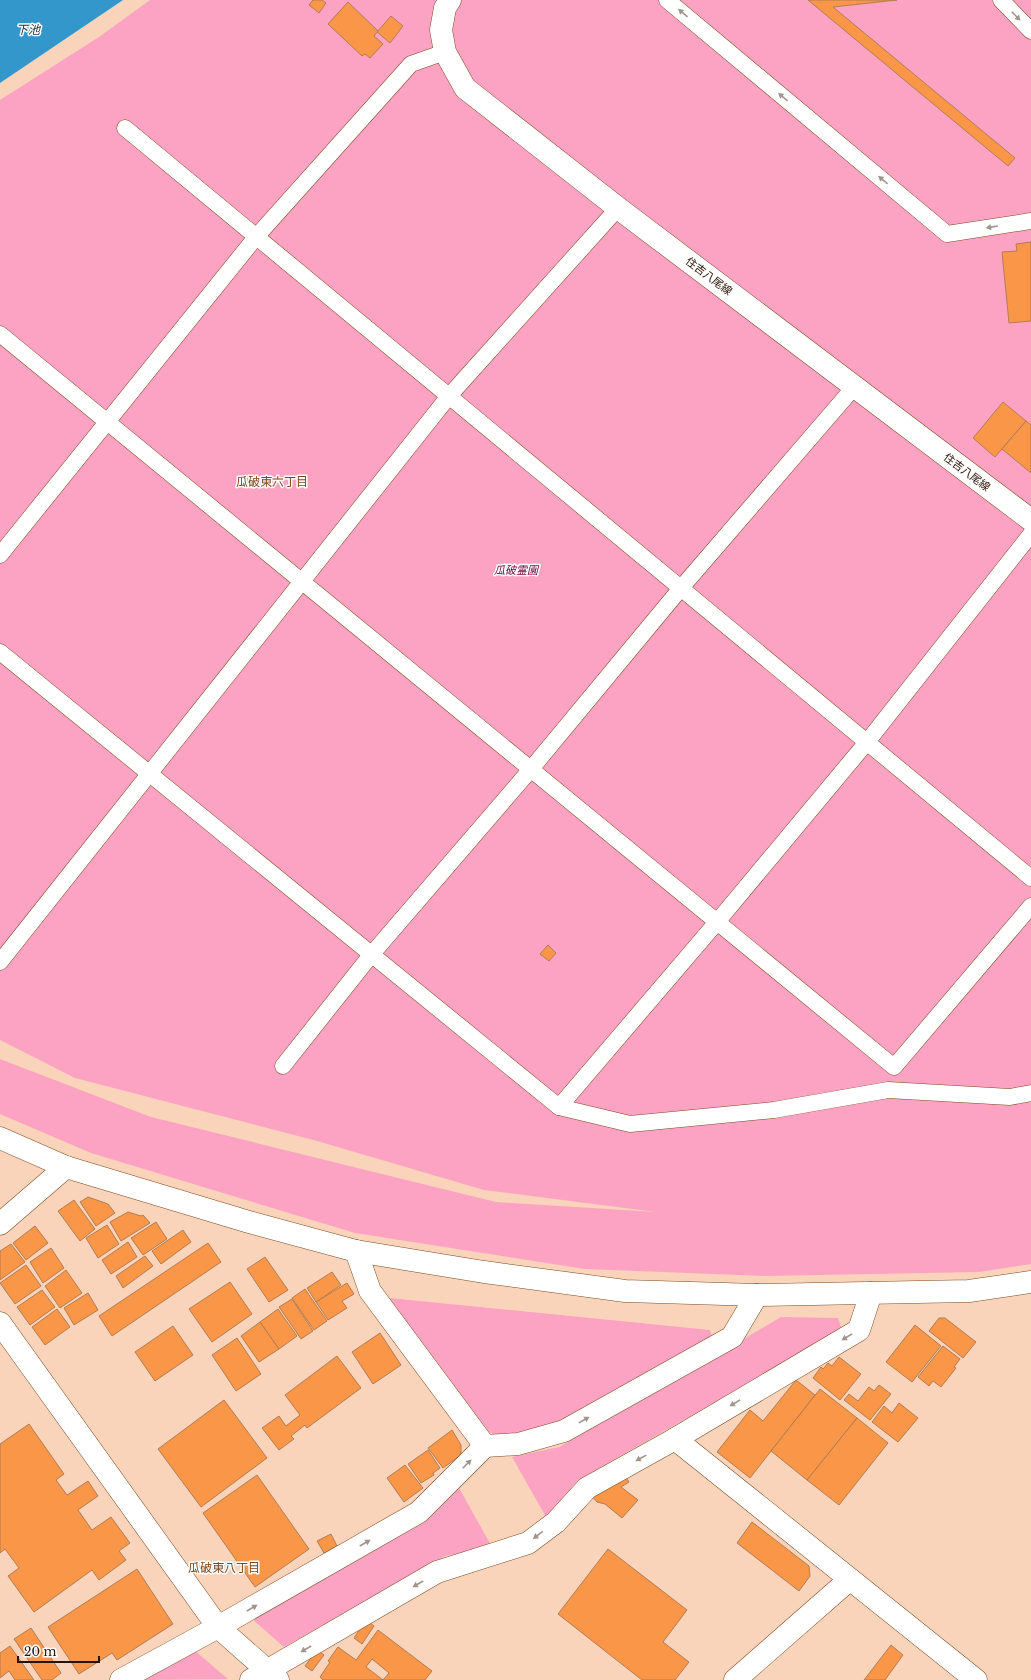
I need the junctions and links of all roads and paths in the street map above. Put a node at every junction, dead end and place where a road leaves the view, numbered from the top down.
1 (450, 0) edge
2 (667, 0) edge
3 (1001, 0) edge
4 (1031, 31) edge
5 (445, 52) junction
6 (125, 128) dead end
7 (618, 208) junction
8 (1031, 221) edge
9 (256, 237) junction
10 (0, 334) edge
11 (855, 386) junction
12 (449, 396) junction
13 (107, 421) junction
14 (1031, 520) edge
15 (1031, 534) edge
16 (0, 555) edge
17 (302, 581) junction
18 (681, 588) junction
19 (0, 652) edge
20 (867, 742) junction
21 (531, 769) junction
22 (150, 774) junction
23 (1031, 878) edge
24 (1031, 906) edge
25 (718, 922) junction
26 (371, 955) junction
27 (0, 962) edge
28 (283, 1066) dead end
29 (1031, 1093) edge
30 (559, 1107) junction
31 (0, 1138) edge
32 (66, 1167) junction
33 (0, 1224) edge
34 (356, 1251) junction
35 (1031, 1282) edge
36 (871, 1293) junction
37 (757, 1295) junction
38 (0, 1323) edge
39 (675, 1439) junction
40 (485, 1446) junction
41 (849, 1580) junction
42 (218, 1627) junction
43 (266, 1677) edge
44 (121, 1680) edge
45 (735, 1680) edge
46 (976, 1680) edge

1 - 5 street, 住吉八尾線
8 -> 2 lane
3 -> 4 lane
5 - 7 street, 住吉八尾線
5 - 9 lane
6 - 9 lane
7 - 11 street, 住吉八尾線
7 - 12 lane
9 - 12 lane
9 - 13 lane
10 - 13 lane
11 - 14 street, 住吉八尾線
11 - 18 lane
12 - 17 lane
12 - 18 lane
13 - 16 lane
13 - 17 lane
15 - 20 lane
17 - 21 lane
17 - 22 lane
18 - 20 lane
18 - 21 lane
19 - 22 lane
20 - 23 lane
20 - 25 lane
21 - 25 lane
21 - 26 lane
22 - 26 lane
22 - 27 lane
24 - 25 lane
25 - 30 lane
26 - 28 lane
26 - 30 lane
29 - 30 lane
31 - 32 street
32 - 33 street
32 - 34 street
34 - 37 street
34 - 40 street
35 - 36 street
36 - 37 street
36 -> 39 street
40 -> 37 street
38 - 42 street
39 - 41 street
39 -> 43 street
42 -> 40 street
41 - 45 street
41 - 46 street
42 - 43 street
42 - 44 street

